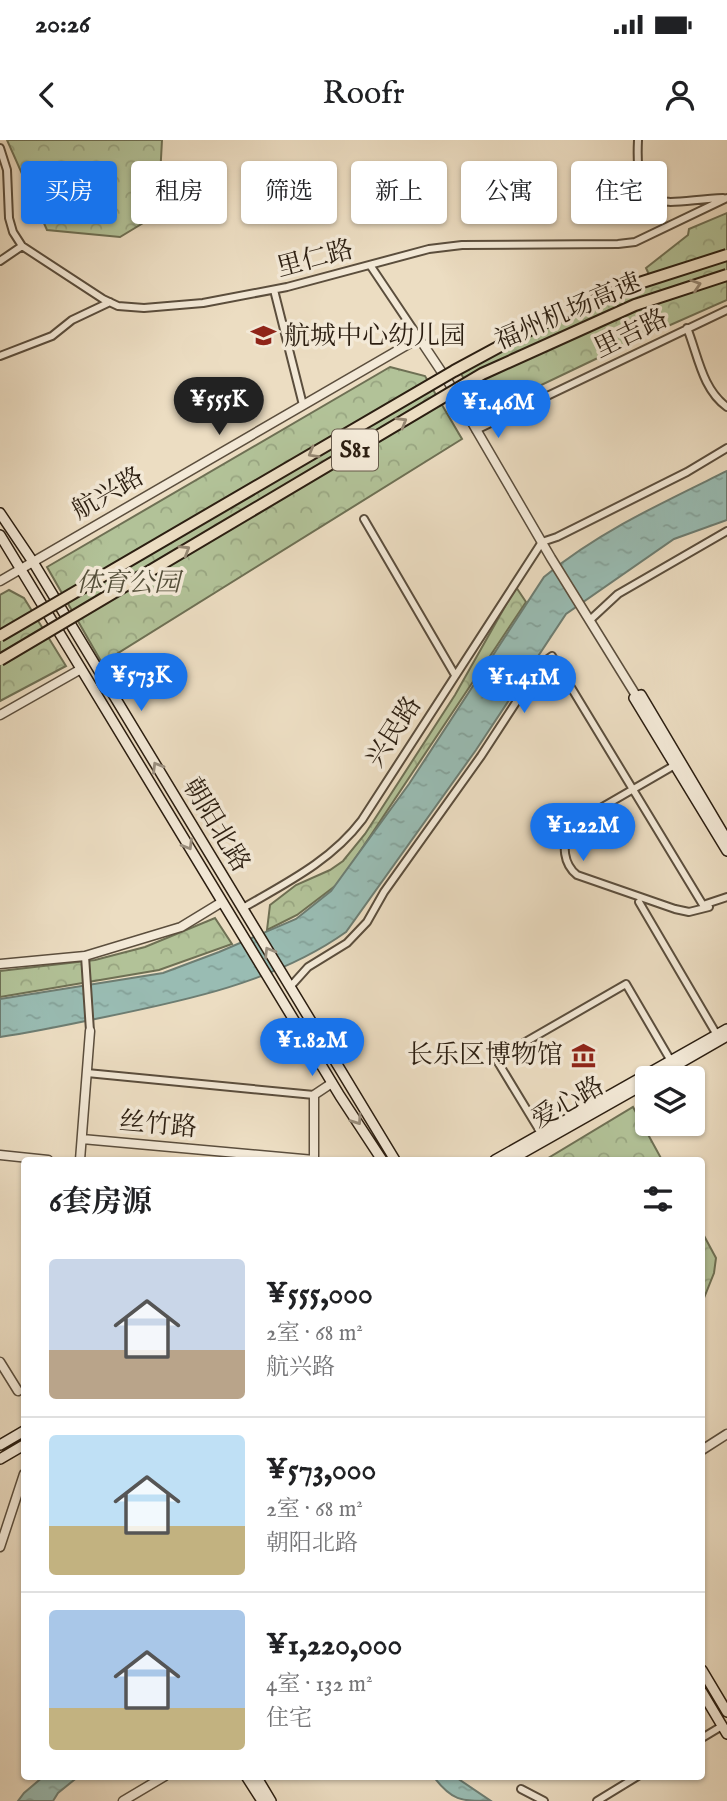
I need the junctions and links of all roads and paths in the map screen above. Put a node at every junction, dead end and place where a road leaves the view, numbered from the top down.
1 (638, 140) edge
2 (0, 148) edge
3 (726, 198) edge
4 (22, 246) junction
5 (727, 255) edge
6 (0, 261) edge
7 (370, 265) junction
8 (727, 275) edge
9 (274, 290) junction
10 (110, 302) junction
11 (727, 310) edge
12 (687, 328) junction
13 (419, 338) junction
14 (0, 356) edge
15 (303, 405) junction
16 (727, 407) edge
17 (476, 430) junction
18 (727, 448) edge
19 (0, 513) edge
20 (365, 519) dead end
21 (727, 531) edge
22 (0, 535) edge
23 (542, 542) junction
24 (33, 562) junction
25 (22, 569) junction
26 (0, 581) edge
27 (590, 620) junction
28 (0, 636) edge
29 (0, 660) edge
30 (81, 669) junction
31 (456, 675) junction
32 (638, 697) junction
33 (0, 715) edge
34 (675, 765) junction
35 (633, 789) junction
36 (727, 840) edge
37 (727, 851) edge
38 (727, 899) edge
39 (222, 902) junction
40 (639, 902) dead end
41 (243, 908) junction
42 (85, 956) junction
43 (0, 964) edge
44 (290, 987) junction
45 (727, 1029) edge
46 (90, 1031) joint
47 (722, 1036) edge
48 (671, 1061) junction
49 (673, 1066) edge
50 (87, 1073) junction
51 (332, 1083) junction
52 (635, 1089) edge
53 (314, 1095) junction
54 (541, 1133) junction
55 (82, 1139) junction
56 (0, 1154) edge
57 (24, 1157) edge
58 (80, 1157) edge
59 (281, 1157) edge
60 (314, 1157) edge
61 (380, 1157) edge
62 (393, 1157) edge
63 (500, 1157) edge
64 (515, 1157) edge
65 (0, 1362) edge
66 (18, 1391) dead end
67 (21, 1433) edge
68 (727, 1434) edge
69 (0, 1445) edge
70 (21, 1447) edge
71 (705, 1448) edge
72 (0, 1459) edge
73 (21, 1483) edge
74 (0, 1547) edge
75 (705, 1675) edge
76 (705, 1697) edge
77 (727, 1710) edge
78 (716, 1716) junction
79 (725, 1730) edge
80 (705, 1737) edge
81 (158, 1780) edge
82 (249, 1780) edge
83 (258, 1780) edge
84 (631, 1780) edge
85 (521, 1789) dead end
86 (123, 1801) edge
87 (262, 1801) edge
88 (271, 1801) edge
89 (544, 1801) edge
90 (597, 1801) edge

1 - 3 street
2 - 4 street
3 - 7 street, 里仁路
4 - 6 street
4 - 10 street, 里仁路
5 -> 28 highway, 福州机场高速 / S81, bridge
7 - 9 street, 里仁路
7 - 13 street
29 -> 8 highway, 福州机场高速 / S81, bridge
9 - 10 street, 里仁路
9 - 15 street
10 - 14 street
11 - 12 street, 里吉路
12 - 16 street
12 - 17 street, 里吉路
13 - 15 street, 航兴路
13 - 17 street
15 - 24 street, 航兴路
17 - 23 street
18 - 23 street
19 - 24 main road, 朝阳北路
20 - 31 street
21 - 27 street
22 - 25 main road, 朝阳北路
23 - 27 street
23 - 31 street, 兴民路
24 - 25 street, 航兴路
41 -> 24 main road, 朝阳北路
25 - 26 street, 航兴路
25 - 30 main road, 朝阳北路
27 - 32 street
30 - 33 street
30 -> 39 main road, 朝阳北路
31 - 41 street, 兴民路
32 - 34 main road
32 - 36 main road
34 - 35 street
34 - 37 main road
35 - 38 street
35 - 38 street
35 - 44 street
39 - 42 street
39 - 51 main road, 朝阳北路
40 - 47 street
44 -> 41 main road, 朝阳北路
42 - 43 street
42 - 46 street
44 - 62 main road, 朝阳北路
45 - 47 main road, 爱心路
46 - 50 street
47 - 48 main road, 爱心路
47 - 49 main road, 爱心路
48 - 54 main road, 爱心路
48 - 54 street
50 - 53 street
50 - 55 street
51 - 53 street
51 -> 61 main road, 朝阳北路
52 - 64 main road, 爱心路
53 - 60 street
54 - 63 main road, 爱心路
55 - 58 street
55 - 59 street, 丝竹路
56 - 57 street
65 - 66 street
67 - 69 main road
68 - 71 street
70 - 72 main road
73 - 74 street
75 - 77 main road
76 - 78 main road
77 - 78 main road
78 - 79 main road
79 - 80 street
81 - 86 street
82 - 87 main road
83 - 88 main road
84 - 90 street
85 - 89 street

